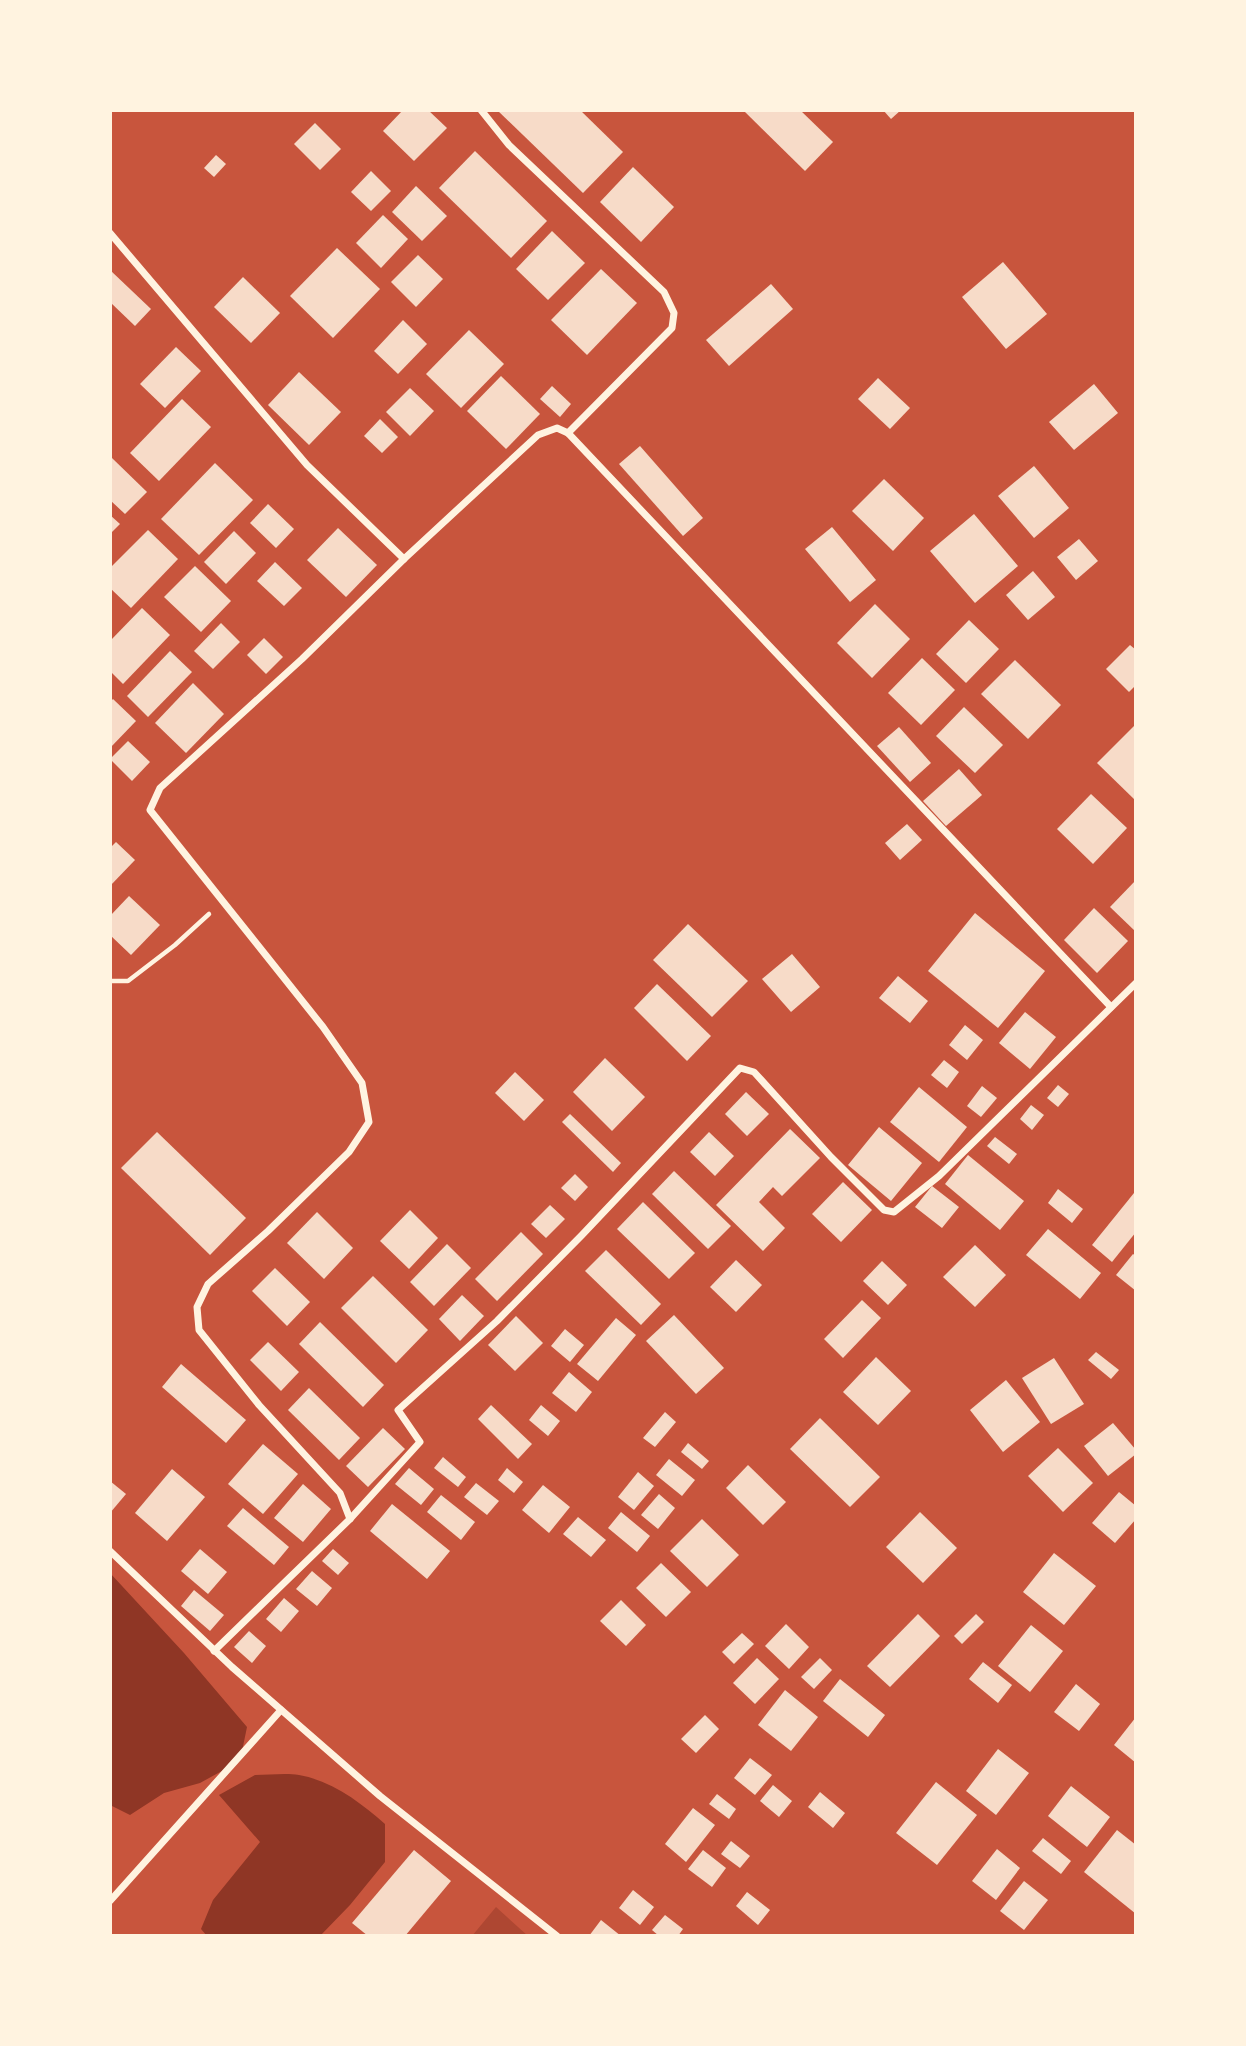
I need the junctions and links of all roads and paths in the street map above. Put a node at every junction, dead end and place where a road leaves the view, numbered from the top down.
1 (481, 110) edge
2 (110, 233) edge
3 (568, 433) junction
4 (404, 559) junction
5 (223, 902) junction
6 (110, 981) edge
7 (1136, 983) edge
8 (1111, 1007) junction
9 (350, 1519) junction
10 (110, 1551) edge
11 (214, 1651) junction
12 (281, 1710) junction
13 (110, 1901) edge
14 (557, 1936) edge

1 - 3 street
2 - 4 street
3 - 4 street
3 - 8 street
4 - 5 street
5 - 6 path
5 - 9 street
7 - 8 street
8 - 9 street
9 - 11 street
10 - 11 street
11 - 12 street
12 - 13 street
12 - 14 street

